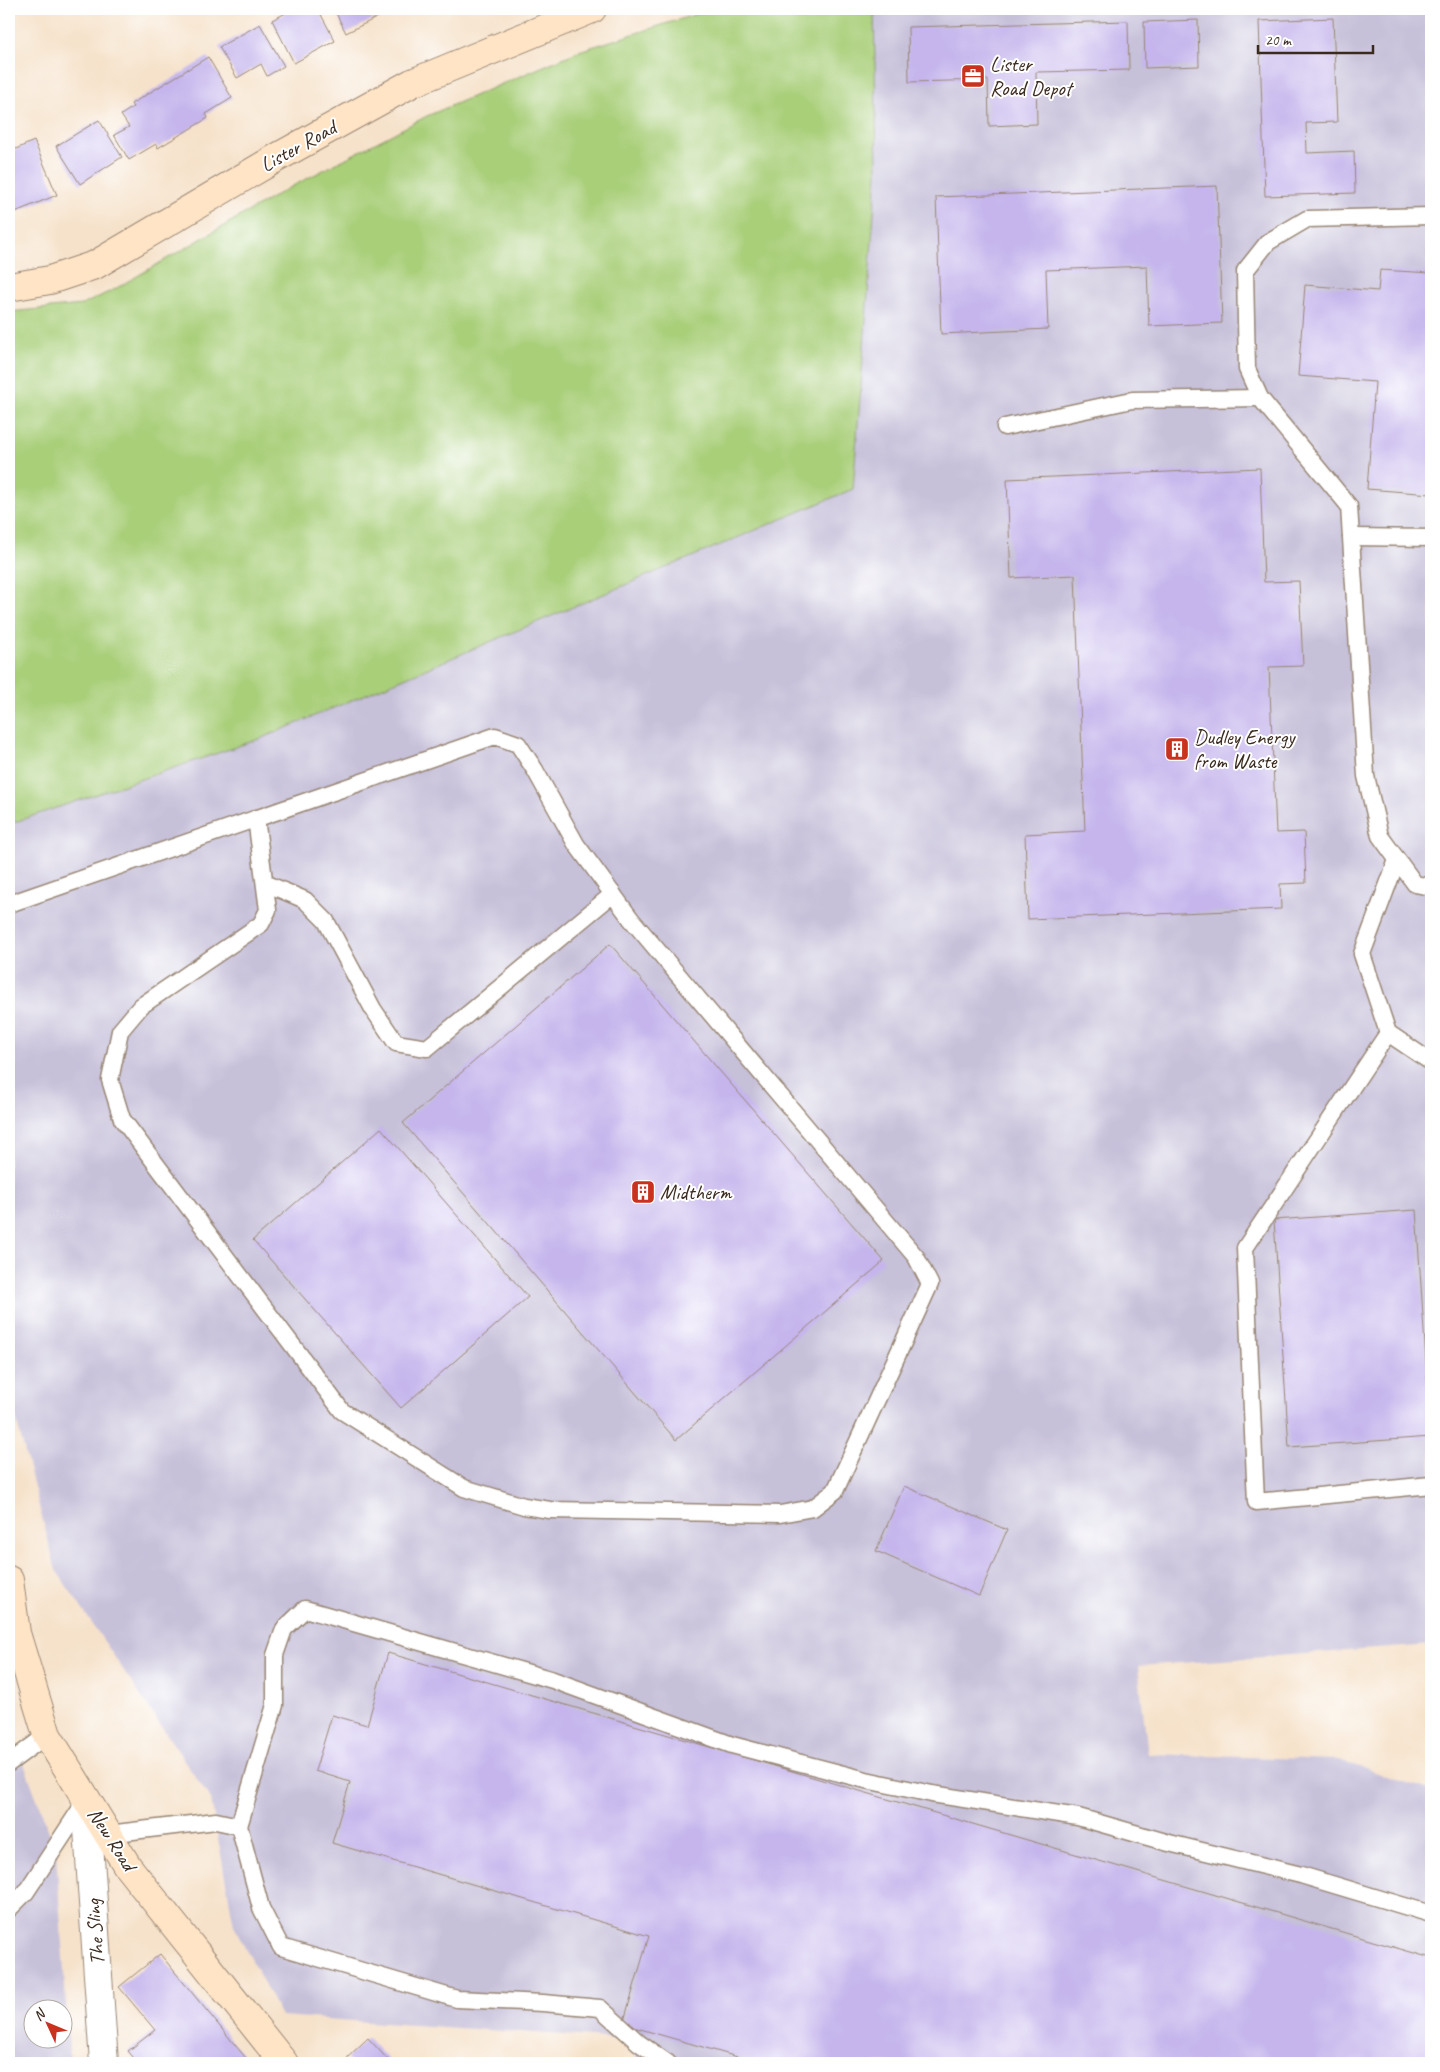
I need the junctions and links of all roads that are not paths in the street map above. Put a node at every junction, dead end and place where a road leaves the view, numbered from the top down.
1 (592, 9) edge
2 (1431, 216) edge
3 (9, 287) edge
4 (1260, 398) junction
5 (1005, 427) dead end
6 (1351, 537) junction
7 (1431, 538) edge
8 (256, 818) junction
9 (1397, 860) junction
10 (265, 883) junction
11 (1431, 887) edge
12 (613, 894) junction
13 (9, 904) edge
14 (1388, 1033) junction
15 (1431, 1062) edge
16 (1431, 1485) edge
17 (9, 1580) edge
18 (47, 1735) junction
19 (9, 1763) edge
20 (86, 1800) junction
21 (239, 1826) junction
22 (108, 1834) junction
23 (9, 1908) edge
24 (1431, 1914) edge
25 (104, 2063) edge
26 (284, 2063) edge
27 (668, 2063) edge

1 - 3 street, Lister Road
2 - 4 lane
4 - 5 lane
4 - 6 lane
6 - 7 lane
6 - 9 lane
8 - 10 lane
8 - 12 lane
8 - 13 lane
9 - 11 lane
9 - 14 lane
10 - 12 lane
10 - 12 lane
14 - 15 lane
14 - 16 lane
17 - 18 street, New Road
18 - 19 lane
18 - 20 street, New Road
20 - 22 street, New Road
20 - 23 lane
20 - 25 street, The Sling
21 - 22 lane
21 - 24 lane
21 - 27 lane
22 - 26 street, New Road

